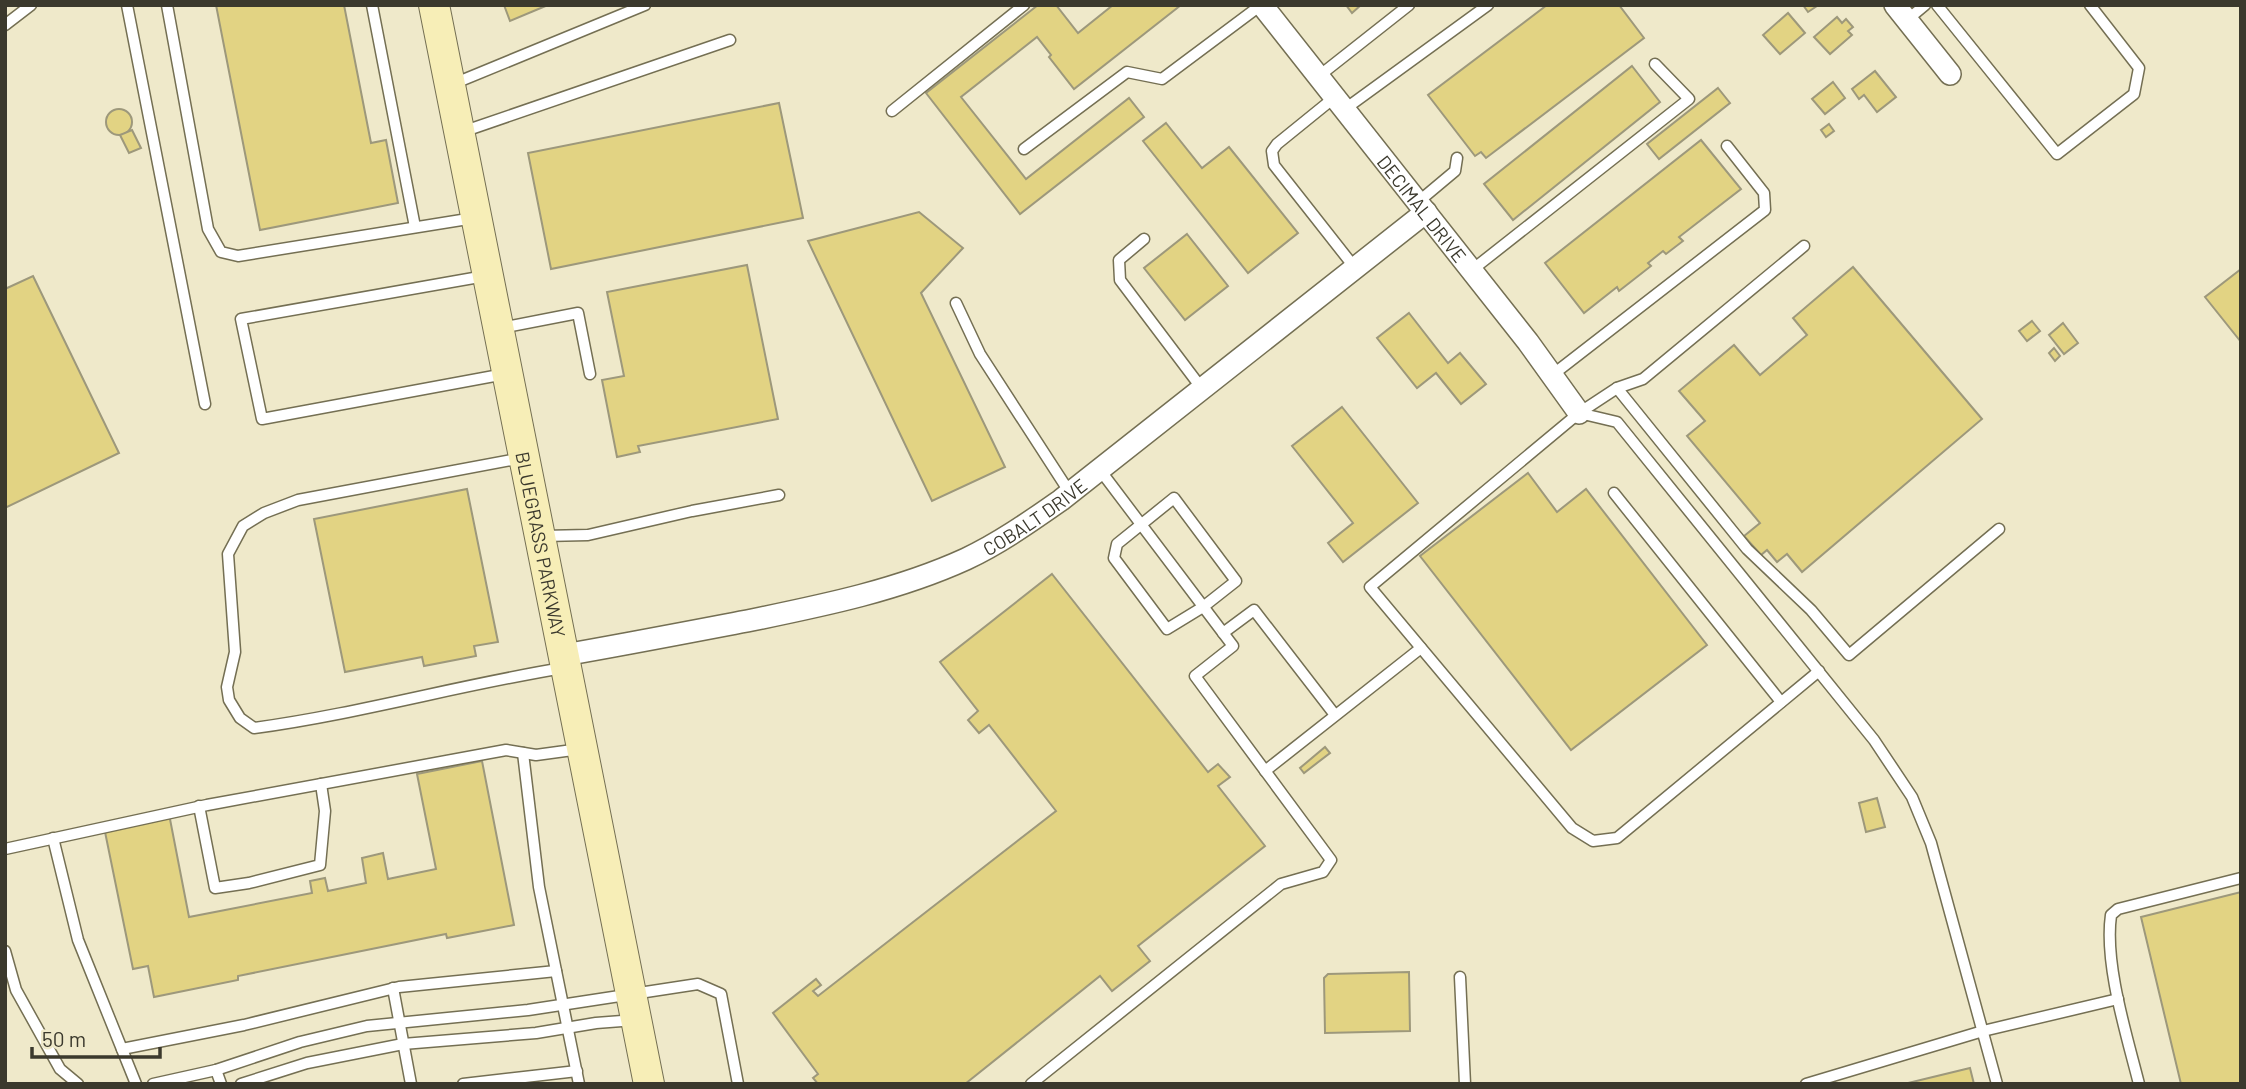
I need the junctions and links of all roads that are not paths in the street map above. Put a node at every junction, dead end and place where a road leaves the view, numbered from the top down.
1 (32, 5) edge
2 (127, 5) edge
3 (167, 5) edge
4 (372, 5) edge
5 (434, 5) edge
6 (645, 5) edge
7 (1024, 5) edge
8 (1261, 5) edge
9 (1409, 5) edge
10 (1488, 5) edge
11 (1925, 5) edge
12 (1937, 5) edge
13 (2090, 5) edge
14 (1901, 12) edge
15 (5, 25) edge
16 (730, 40) dead end
17 (1656, 64) dead end
18 (1950, 74) dead end
19 (1319, 76) junction
20 (450, 85) junction
21 (1340, 103) junction
22 (891, 111) dead end
23 (460, 133) junction
24 (1727, 146) dead end
25 (1024, 149) dead end
26 (1457, 158) dead end
27 (1422, 207) junction
28 (477, 218) junction
29 (415, 228) junction
30 (1144, 239) dead end
31 (1804, 246) dead end
32 (1355, 268) junction
33 (1472, 271) junction
34 (488, 275) junction
35 (956, 303) dead end
36 (499, 328) junction
37 (508, 373) junction
38 (590, 374) dead end
39 (1551, 376) junction
40 (1617, 388) junction
41 (1203, 390) junction
42 (205, 404) dead end
43 (1579, 413) junction
44 (524, 458) junction
45 (1100, 470) junction
46 (1070, 493) junction
47 (1614, 493) dead end
48 (779, 495) dead end
49 (1141, 524) junction
50 (1999, 528) dead end
51 (540, 536) junction
52 (1203, 607) junction
53 (1223, 633) junction
54 (1421, 648) junction
55 (565, 661) junction
56 (1819, 671) junction
57 (1781, 702) junction
58 (1335, 716) junction
59 (582, 749) junction
60 (523, 753) junction
61 (1265, 771) junction
62 (321, 784) junction
63 (199, 806) junction
64 (53, 838) junction
65 (5, 849) edge
66 (2241, 878) edge
67 (5, 951) edge
68 (556, 971) junction
69 (1461, 978) dead end
70 (393, 988) junction
71 (2118, 999) junction
72 (564, 1005) junction
73 (634, 1007) junction
74 (400, 1022) junction
75 (569, 1029) junction
76 (1983, 1031) junction
77 (403, 1044) junction
78 (122, 1049) junction
79 (216, 1069) junction
80 (577, 1071) junction
81 (78, 1084) edge
82 (136, 1084) edge
83 (153, 1084) edge
84 (221, 1084) edge
85 (241, 1084) edge
86 (411, 1084) edge
87 (463, 1084) edge
88 (579, 1084) edge
89 (649, 1084) edge
90 (738, 1084) edge
91 (1031, 1084) edge
92 (1465, 1084) edge
93 (1806, 1084) edge
94 (1997, 1084) edge
95 (2139, 1084) edge

1 - 15 lane
2 - 42 lane
3 - 29 lane
4 - 29 lane
5 - 20 street, BLUEGRASS PARKWAY
6 - 20 lane
7 - 22 lane
8 - 19 street, DECIMAL DRIVE
8 - 25 lane
9 - 19 lane
10 - 21 lane
11 - 14 lane
12 - 13 lane
14 - 18 street
16 - 23 lane
17 - 33 lane
19 - 21 street, DECIMAL DRIVE
20 - 23 street, BLUEGRASS PARKWAY
21 - 27 street, DECIMAL DRIVE
21 - 32 lane
23 - 28 street, BLUEGRASS PARKWAY
24 - 39 lane
26 - 27 lane
27 - 32 street, COBALT DRIVE
27 - 33 street, DECIMAL DRIVE
28 - 29 lane
28 - 34 street, BLUEGRASS PARKWAY
30 - 41 lane
31 - 40 lane
32 - 41 street, COBALT DRIVE
33 - 39 street, DECIMAL DRIVE
34 - 36 street, BLUEGRASS PARKWAY
34 - 37 lane
35 - 46 lane
36 - 37 street, BLUEGRASS PARKWAY
36 - 38 lane
37 - 44 street, BLUEGRASS PARKWAY
39 - 43 street, DECIMAL DRIVE
40 - 43 lane
40 - 50 lane
41 - 45 street, COBALT DRIVE
43 - 54 lane
43 - 56 lane
44 - 51 street, BLUEGRASS PARKWAY
44 - 55 lane
45 - 46 street, COBALT DRIVE
45 - 49 lane
46 - 55 street, COBALT DRIVE
47 - 57 lane
48 - 51 lane
49 - 52 lane
49 - 52 lane
49 - 52 lane
51 - 55 street, BLUEGRASS PARKWAY
52 - 53 lane
53 - 58 lane
53 - 61 lane
54 - 57 lane
54 - 58 lane
55 - 59 street, BLUEGRASS PARKWAY
56 - 57 lane
56 - 76 lane
58 - 61 lane
59 - 60 lane
59 - 73 street, BLUEGRASS PARKWAY
60 - 62 lane
60 - 68 lane
61 - 91 lane
62 - 63 lane
62 - 63 lane
63 - 64 lane
64 - 65 lane
64 - 78 lane
66 - 71 lane
67 - 81 lane
68 - 70 lane
68 - 72 lane
69 - 92 lane
70 - 74 lane
70 - 78 lane
71 - 76 lane
71 - 95 lane
72 - 73 lane
72 - 74 lane
72 - 75 lane
73 - 75 lane
73 - 89 street, BLUEGRASS PARKWAY
73 - 90 lane
74 - 77 lane
74 - 79 lane
75 - 77 lane
75 - 80 lane
76 - 93 lane
76 - 94 lane
77 - 85 lane
77 - 86 lane
78 - 82 lane
79 - 83 lane
79 - 84 lane
80 - 87 lane
80 - 88 lane

